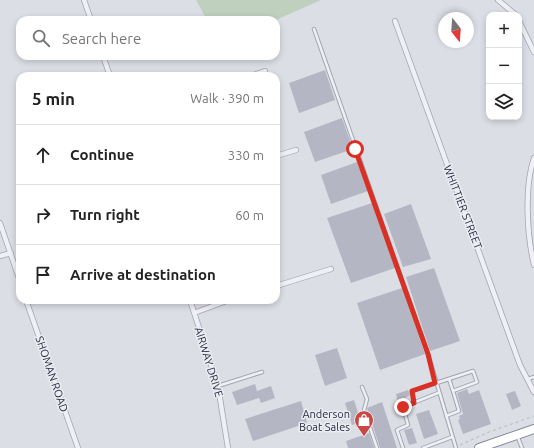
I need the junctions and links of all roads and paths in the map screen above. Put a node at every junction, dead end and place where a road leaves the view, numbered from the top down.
1 (84, 0) edge
2 (498, 0) edge
3 (512, 12) edge
4 (90, 16) edge
5 (395, 21) dead end
6 (522, 27) edge
7 (314, 29) dead end
8 (534, 52) edge
9 (104, 60) edge
10 (109, 72) edge
11 (296, 150) dead end
12 (280, 155) edge
13 (534, 158) edge
14 (0, 223) edge
15 (11, 253) junction
16 (0, 256) edge
17 (534, 265) edge
18 (16, 269) edge
19 (331, 269) dead end
20 (280, 285) edge
21 (27, 304) edge
22 (191, 304) edge
23 (218, 304) edge
24 (194, 313) junction
25 (262, 372) dead end
26 (534, 377) edge
27 (449, 378) junction
28 (528, 380) junction
29 (435, 383) junction
30 (218, 386) junction
31 (362, 387) dead end
32 (453, 391) junction
33 (534, 392) edge
34 (438, 393) junction
35 (414, 403) junction
36 (446, 416) junction
37 (534, 416) edge
38 (534, 430) edge
39 (517, 435) junction
40 (452, 437) junction
41 (78, 448) edge
42 (228, 448) edge
43 (377, 448) edge
44 (403, 448) edge
45 (423, 448) edge
46 (456, 448) edge
47 (478, 448) edge
48 (522, 448) edge

1 - 4 street
2 - 3 street
5 - 28 street, WHITTIER STREET
6 - 8 street
7 - 29 lane
9 - 10 street
11 - 12 street
13 - 17 street
14 - 15 street
15 - 16 street
15 - 18 street
19 - 20 street
21 - 41 street, SHOMAN ROAD
22 - 24 street, AIRWAY DRIVE
23 - 24 street
24 - 30 street, AIRWAY DRIVE
25 - 30 lane
26 - 28 lane
27 - 29 lane
27 - 32 lane
27 - 32 lane
28 - 33 street, WHITTIER STREET
29 - 34 lane
29 - 35 lane
30 - 42 street, AIRWAY DRIVE
31 - 43 lane
32 - 36 lane
34 - 35 lane
34 - 36 lane
35 - 44 lane
36 - 40 lane
37 - 46 path
38 - 39 highway
39 - 47 highway
39 - 48 lane
40 - 45 lane
40 - 46 lane

